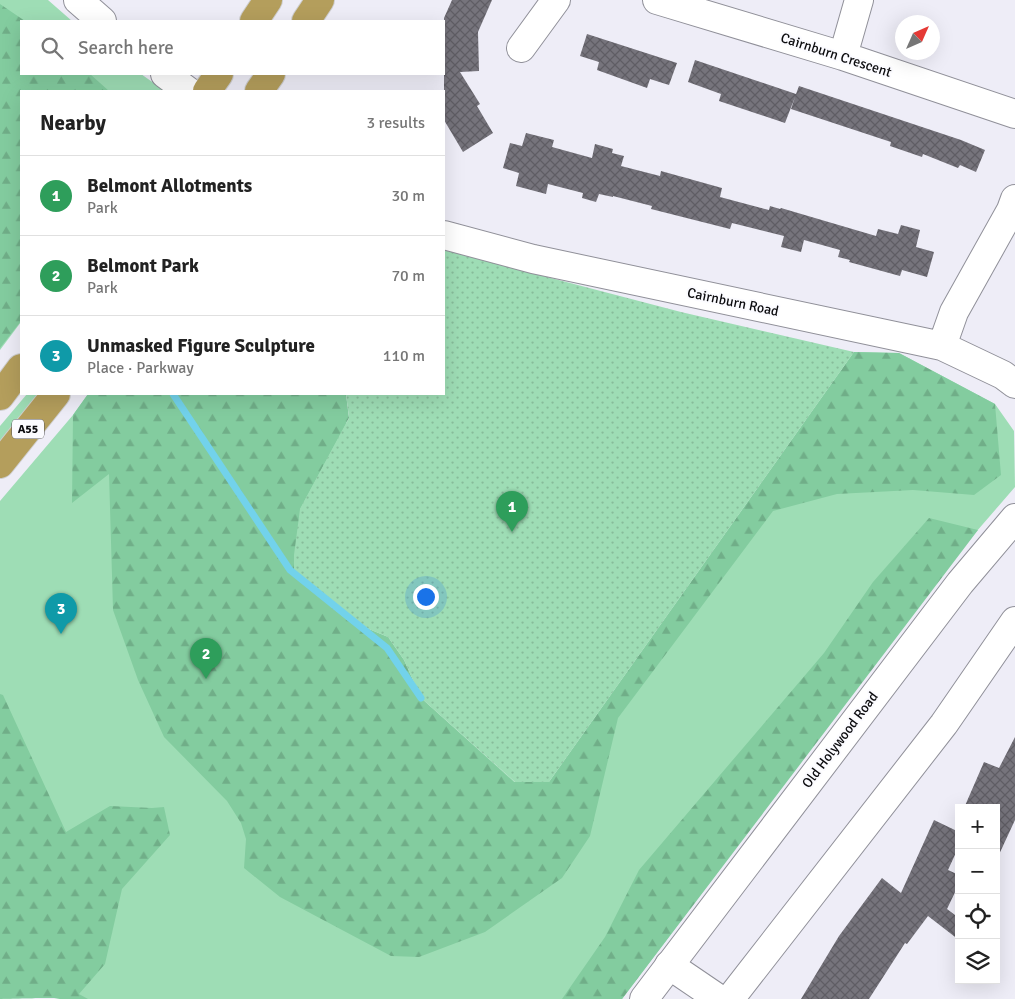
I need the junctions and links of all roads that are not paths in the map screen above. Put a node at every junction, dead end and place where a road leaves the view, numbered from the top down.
1 (78, 0) edge
2 (268, 0) edge
3 (320, 0) edge
4 (556, 0) edge
5 (656, 0) edge
6 (859, 0) edge
7 (101, 20) edge
8 (255, 20) edge
9 (307, 20) edge
10 (521, 48) dead end
11 (843, 56) junction
12 (166, 75) edge
13 (217, 75) edge
14 (270, 75) edge
15 (187, 90) edge
16 (208, 90) edge
17 (261, 90) edge
18 (1015, 114) edge
19 (1015, 198) edge
20 (445, 235) edge
21 (942, 346) junction
22 (20, 369) edge
23 (1015, 384) edge
24 (55, 395) edge
25 (0, 396) edge
26 (0, 464) edge
27 (1015, 518) edge
28 (1015, 621) edge
29 (669, 965) junction
30 (644, 999) edge
31 (719, 999) edge
32 (730, 999) edge

1 - 7 street
2 - 8 highway
3 - 9 highway
4 - 10 street
5 - 11 street, Cairnburn Crescent
6 - 11 street
11 - 18 street, Cairnburn Crescent
12 - 15 street
13 - 16 highway
14 - 17 highway
19 - 21 street
20 - 21 street, Cairnburn Road
21 - 23 street, Cairnburn Road
22 - 25 highway
24 - 26 highway, A55
27 - 29 street, Old Holywood Road
28 - 32 street
29 - 30 street, Old Holywood Road
29 - 31 street

